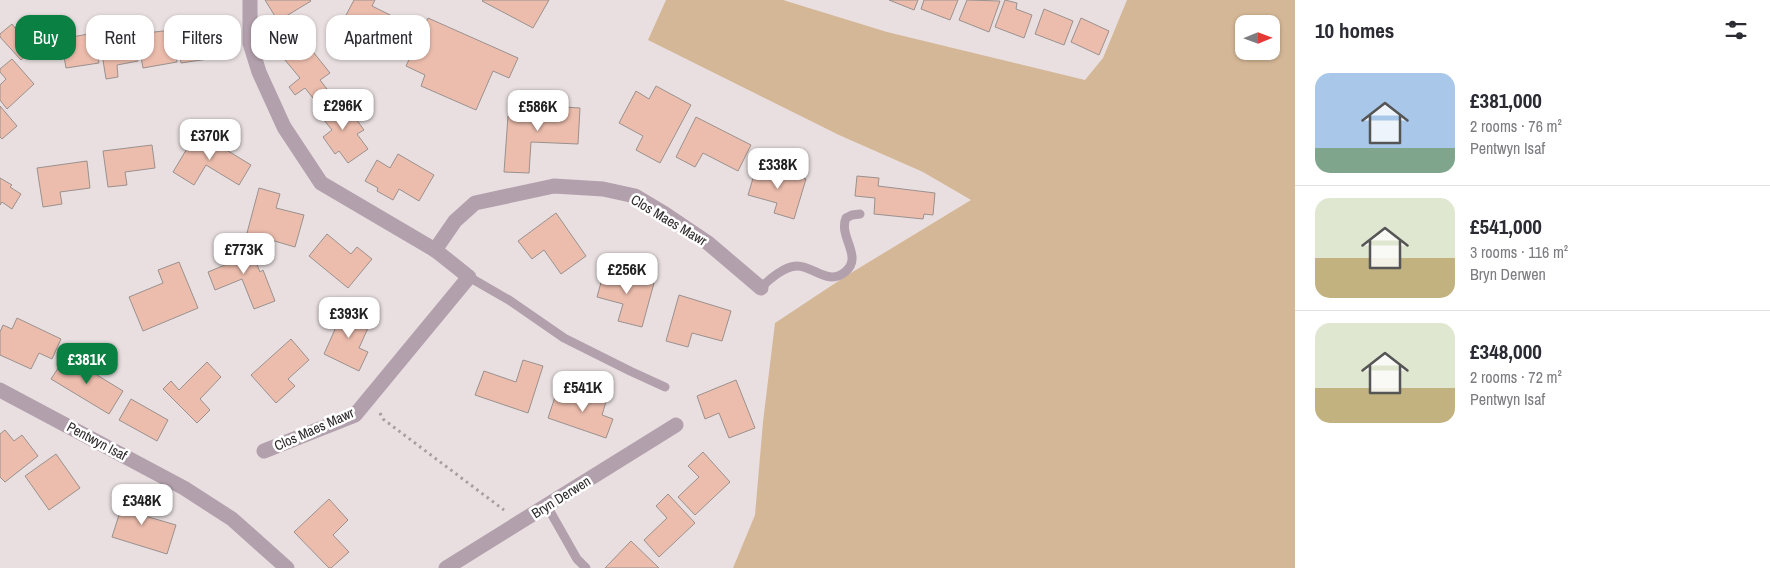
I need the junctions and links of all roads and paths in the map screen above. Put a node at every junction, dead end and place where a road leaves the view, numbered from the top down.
1 (250, 0) edge
2 (860, 214) dead end
3 (435, 250) junction
4 (468, 277) junction
5 (761, 288) joint
6 (665, 387) dead end
7 (0, 390) edge
8 (382, 419) dead end
9 (676, 425) dead end
10 (264, 451) dead end
11 (547, 506) junction
12 (520, 522) junction
13 (287, 568) edge
14 (446, 568) edge
15 (586, 568) edge

1 - 3 street
2 - 5 lane
3 - 4 street
3 - 5 street, Clos Maes Mawr
4 - 6 lane
4 - 10 street, Clos Maes Mawr
7 - 13 street, Pentwyn Isaf
8 - 12 path
9 - 11 street, Bryn Derwen
11 - 12 street, Bryn Derwen
11 - 15 lane
12 - 14 street, Bryn Derwen

